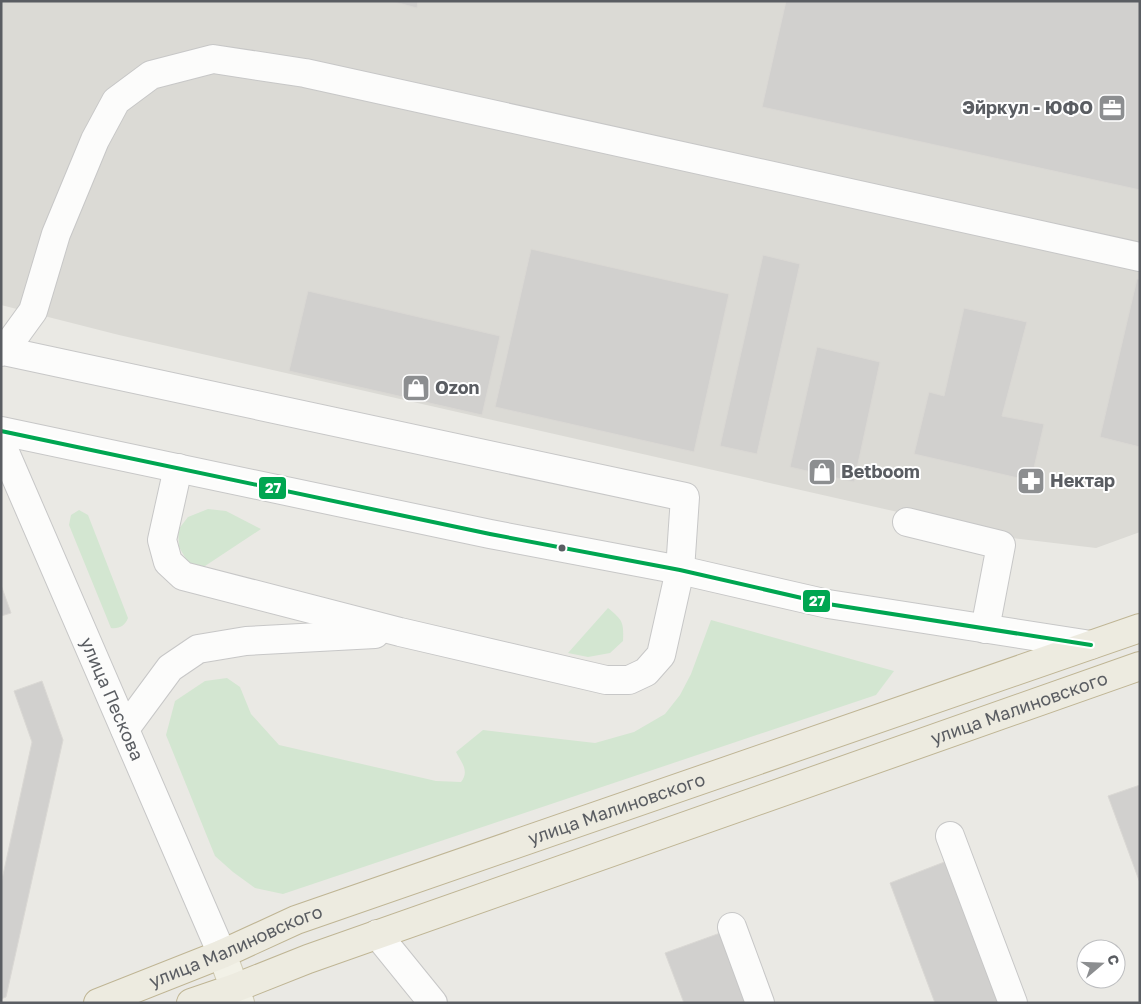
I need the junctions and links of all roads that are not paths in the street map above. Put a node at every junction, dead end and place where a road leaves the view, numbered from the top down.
1 (1140, 257) edge
2 (2, 352) edge
3 (1, 431) edge
4 (1, 443) edge
5 (178, 468) junction
6 (907, 522) dead end
7 (680, 570) junction
8 (1140, 628) edge
9 (985, 629) junction
10 (400, 632) junction
11 (1091, 645) junction
12 (1140, 666) edge
13 (124, 729) junction
14 (950, 836) dead end
15 (732, 927) dead end
16 (377, 934) junction
17 (222, 954) junction
18 (237, 995) edge
19 (98, 1003) edge
20 (191, 1003) edge
21 (433, 1003) edge
22 (760, 1003) edge
23 (1013, 1003) edge

1 - 2 street
2 - 7 street
3 - 5 street
4 - 13 street, улица Пескова
5 - 7 street
5 - 10 street
6 - 9 street
7 - 9 street
7 - 10 street
8 - 11 highway, улица Малиновского
9 - 11 street
10 - 13 street
11 - 17 highway, улица Малиновского
12 - 16 highway, улица Малиновского
13 - 17 street, улица Пескова
14 - 23 street
15 - 22 street
16 - 18 highway, улица Малиновского
16 - 21 street
17 - 18 main road
17 - 19 highway, улица Малиновского
18 - 20 highway, улица Малиновского

